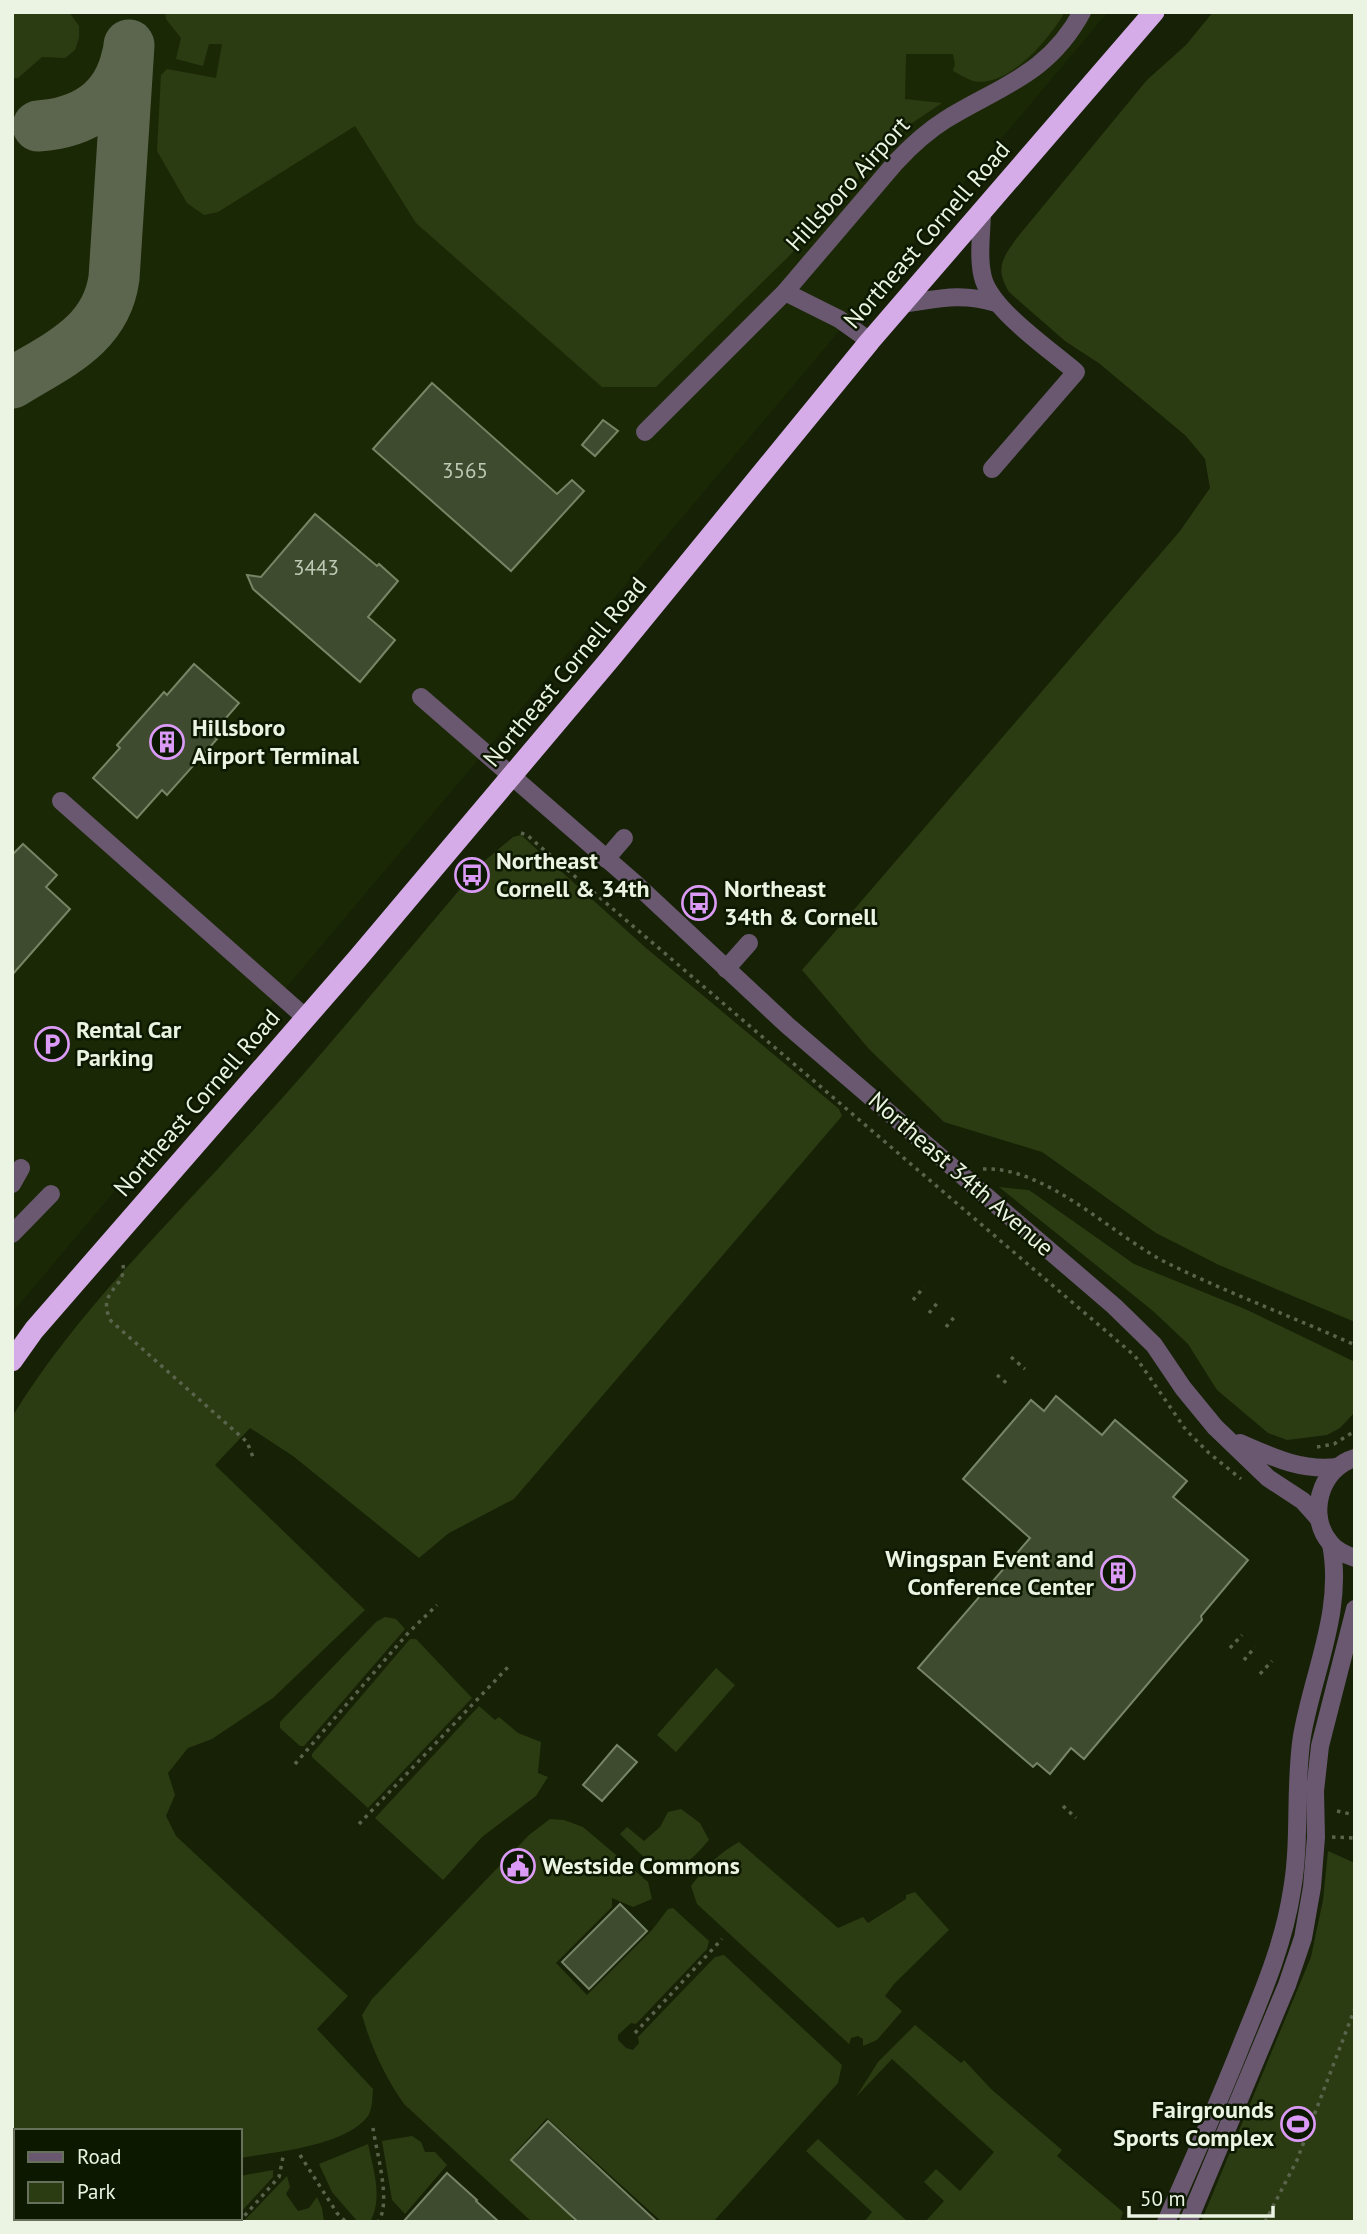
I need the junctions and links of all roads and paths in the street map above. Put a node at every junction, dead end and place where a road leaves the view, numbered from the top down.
1 (1082, 12) edge
2 (1154, 12) edge
3 (982, 210) junction
4 (785, 292) junction
5 (996, 303) junction
6 (902, 304) junction
7 (870, 341) junction
8 (645, 432) dead end
9 (992, 469) dead end
10 (421, 697) dead end
11 (511, 776) junction
12 (61, 801) dead end
13 (520, 833) dead end
14 (624, 838) dead end
15 (606, 859) junction
16 (749, 943) dead end
17 (726, 969) junction
18 (306, 1018) junction
19 (956, 1171) junction
20 (51, 1194) dead end
21 (12, 1234) edge
22 (123, 1265) dead end
23 (924, 1287) dead end
24 (913, 1300) dead end
25 (939, 1301) dead end
26 (929, 1313) dead end
27 (956, 1315) dead end
28 (946, 1327) dead end
29 (1355, 1345) edge
30 (1011, 1357) dead end
31 (12, 1361) edge
32 (1025, 1369) dead end
33 (997, 1375) dead end
34 (1010, 1386) dead end
35 (1355, 1431) edge
36 (1229, 1439) junction
37 (1310, 1447) dead end
38 (253, 1457) dead end
39 (1355, 1458) edge
40 (1337, 1467) junction
41 (1245, 1482) dead end
42 (1319, 1519) junction
43 (1331, 1544) junction
44 (1355, 1558) edge
45 (437, 1605) dead end
46 (1355, 1609) edge
47 (1242, 1635) dead end
48 (1255, 1647) dead end
49 (1230, 1648) dead end
50 (1244, 1660) dead end
51 (1272, 1661) dead end
52 (509, 1666) dead end
53 (1260, 1674) dead end
54 (295, 1764) dead end
55 (1063, 1806) dead end
56 (1337, 1811) dead end
57 (1355, 1815) edge
58 (1076, 1818) dead end
59 (359, 1824) dead end
60 (1326, 1838) dead end
61 (1355, 1838) edge
62 (722, 1939) dead end
63 (1355, 2008) edge
64 (635, 2033) dead end
65 (373, 2128) dead end
66 (300, 2155) dead end
67 (283, 2157) dead end
68 (242, 2219) edge
69 (346, 2222) edge
70 (378, 2222) edge
71 (1166, 2222) edge
72 (1188, 2222) edge
73 (1265, 2222) edge

1 - 4 street, Hillsboro Airport
2 - 3 highway, Northeast Cornell Road
3 - 5 street
3 - 6 highway, Northeast Cornell Road
4 - 7 street
4 - 8 street, Hillsboro Airport
5 - 6 street
5 - 9 street
6 - 7 highway, Northeast Cornell Road
7 - 11 highway, Northeast Cornell Road
10 - 11 street, Northeast 34th Avenue
11 - 15 street, Northeast 34th Avenue
11 - 18 highway, Northeast Cornell Road
12 - 18 street
13 - 41 path, Northeast 34th Avenue
14 - 15 street
15 - 17 street, Northeast 34th Avenue
16 - 17 street
17 - 19 street, Northeast 34th Avenue
18 - 31 highway, Northeast Cornell Road
19 - 29 path
19 - 36 street, Northeast 34th Avenue
20 - 21 street
22 - 38 path
23 - 24 path
25 - 26 path
27 - 28 path
30 - 32 path
33 - 34 path
35 - 37 path
36 - 40 street, Northeast 34th Avenue
36 - 42 street, Northeast 34th Avenue
39 - 40 street
40 - 42 street
42 - 43 street
43 - 44 street
43 - 71 street
45 - 54 path
46 - 72 street
47 - 49 path
48 - 50 path
51 - 53 path
52 - 59 path
55 - 58 path
56 - 57 path
60 - 61 path
62 - 64 path
63 - 73 path
65 - 70 path
66 - 69 path
67 - 68 path

